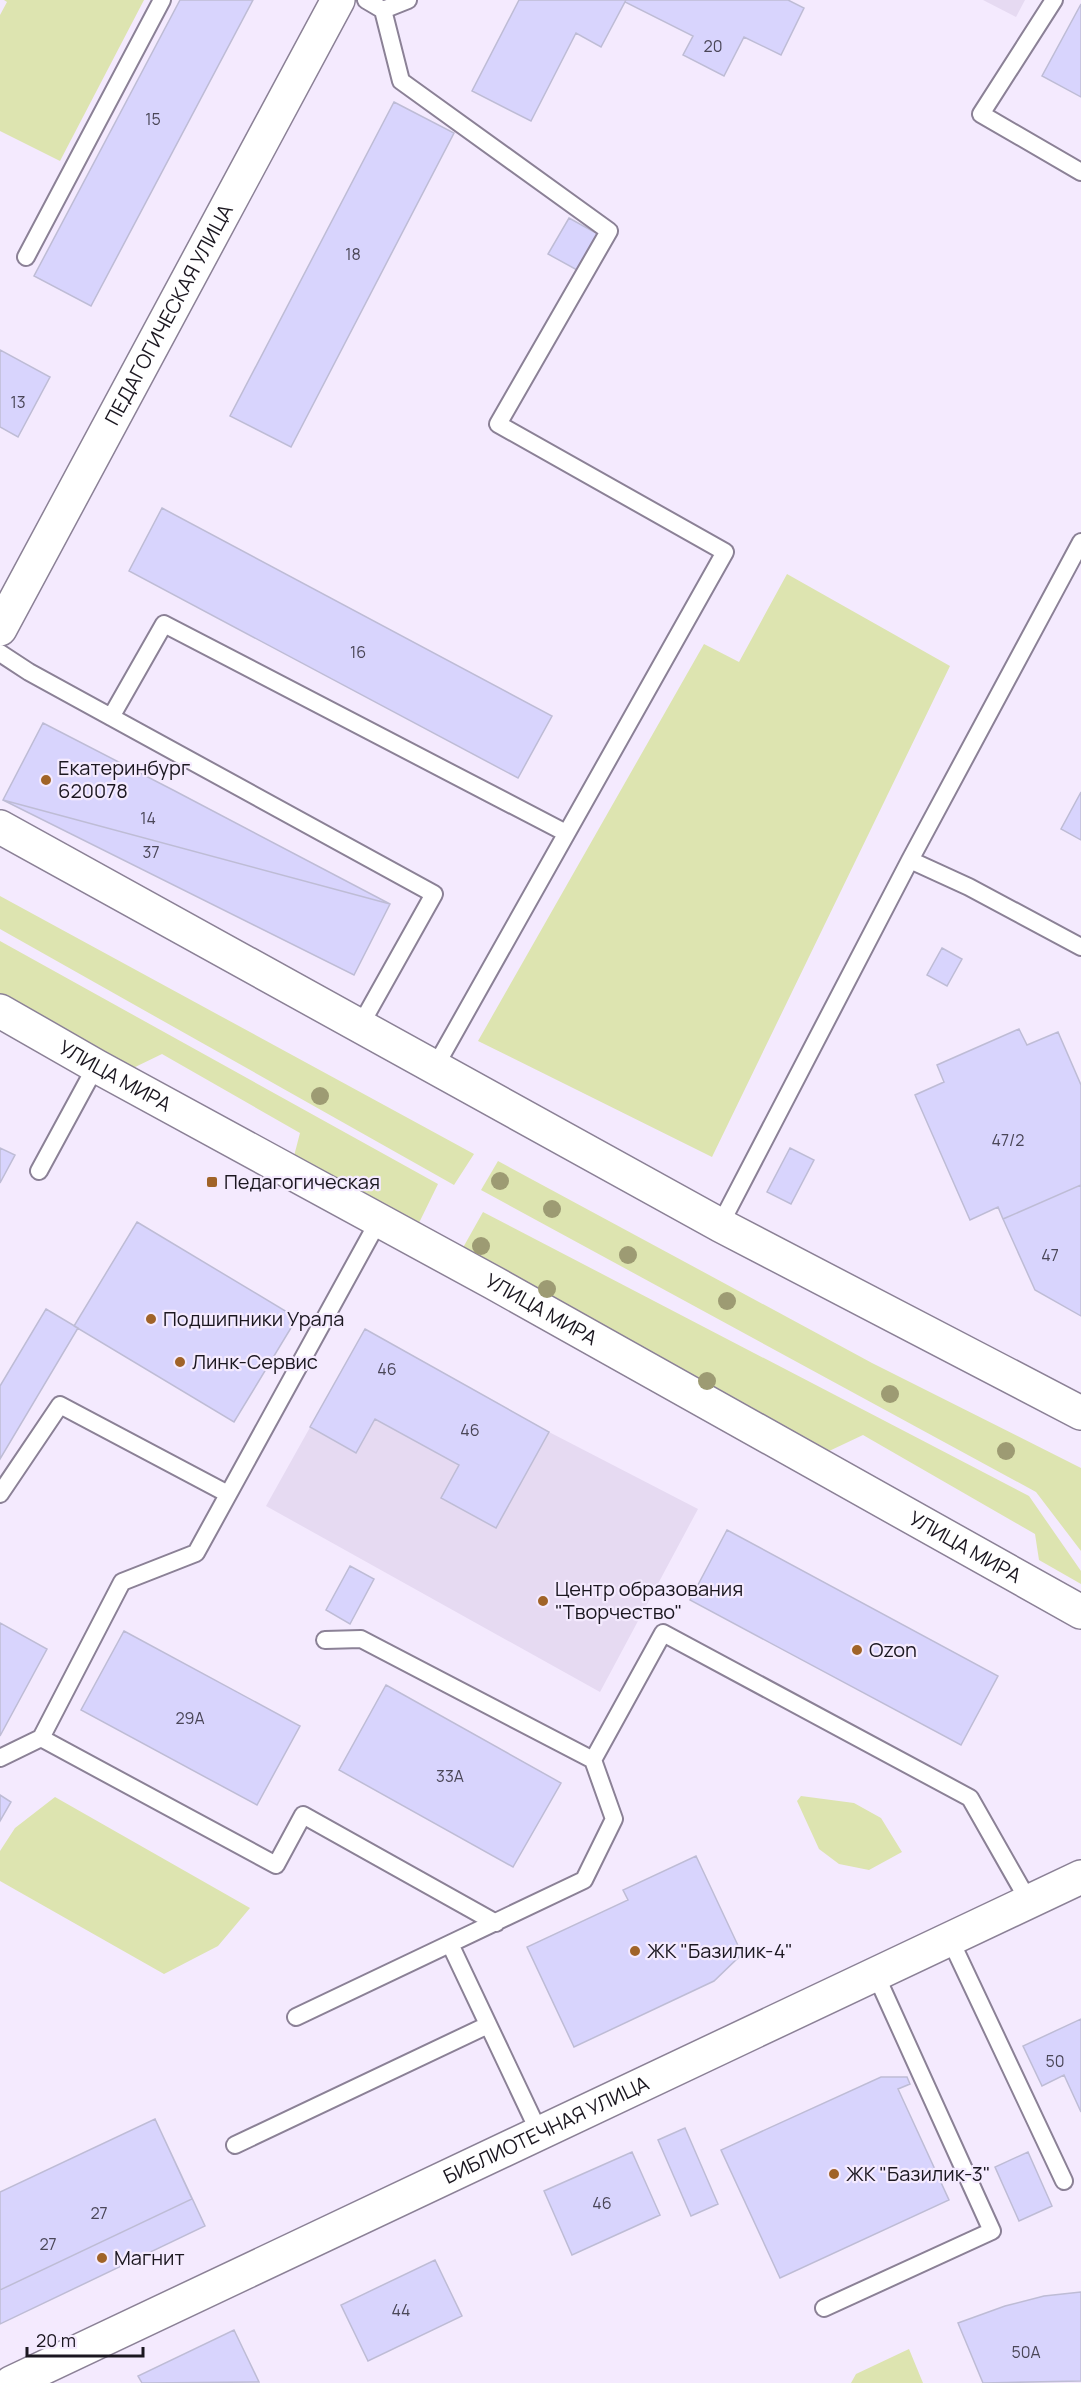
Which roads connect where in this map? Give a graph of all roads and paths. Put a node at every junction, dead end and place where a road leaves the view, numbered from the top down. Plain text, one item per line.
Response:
1 (162, 0) edge
2 (338, 0) edge
3 (366, 0) edge
4 (408, 0) edge
5 (1054, 0) edge
6 (383, 10) junction
7 (1081, 172) edge
8 (26, 257) dead end
9 (1081, 542) edge
10 (0, 629) edge
11 (0, 653) edge
12 (111, 717) junction
13 (0, 827) edge
14 (566, 833) junction
15 (909, 860) junction
16 (1081, 947) edge
17 (0, 1011) edge
18 (360, 1026) junction
19 (96, 1066) junction
20 (435, 1067) junction
21 (39, 1171) dead end
22 (379, 1220) junction
23 (720, 1225) junction
24 (1081, 1413) edge
25 (0, 1494) edge
26 (228, 1494) junction
27 (1081, 1612) edge
28 (325, 1640) dead end
29 (41, 1738) junction
30 (0, 1758) edge
31 (593, 1760) junction
32 (1081, 1876) edge
33 (1028, 1900) junction
34 (496, 1923) junction
35 (950, 1936) junction
36 (450, 1944) junction
37 (875, 1972) junction
38 (296, 2017) dead end
39 (488, 2025) junction
40 (539, 2132) junction
41 (235, 2145) dead end
42 (1064, 2181) dead end
43 (824, 2308) dead end
44 (11, 2383) edge

1 - 8 lane
2 - 10 street, ПЕДАГОГИЧЕСКАЯ УЛИЦА
3 - 6 lane
4 - 6 lane
5 - 7 lane
6 - 14 lane
9 - 15 lane
11 - 12 lane
12 - 14 lane
12 - 18 lane
13 - 18 street
14 - 20 lane
15 - 16 lane
15 - 23 lane
17 - 19 street, УЛИЦА МИРА
18 - 20 street
19 - 21 lane
19 - 22 street, УЛИЦА МИРА
20 - 23 street
22 - 26 lane
22 - 27 street, УЛИЦА МИРА
23 - 24 street
25 - 26 lane
26 - 29 lane
28 - 31 lane
29 - 30 lane
29 - 34 lane
31 - 33 lane
31 - 34 lane
32 - 33 street, БИБЛИОТЕЧНАЯ УЛИЦА
33 - 35 street, БИБЛИОТЕЧНАЯ УЛИЦА
34 - 36 lane
35 - 37 street, БИБЛИОТЕЧНАЯ УЛИЦА
35 - 42 lane
36 - 38 lane
36 - 39 lane
37 - 40 street, БИБЛИОТЕЧНАЯ УЛИЦА
37 - 43 lane
39 - 40 lane
39 - 41 lane
40 - 44 street, БИБЛИОТЕЧНАЯ УЛИЦА

